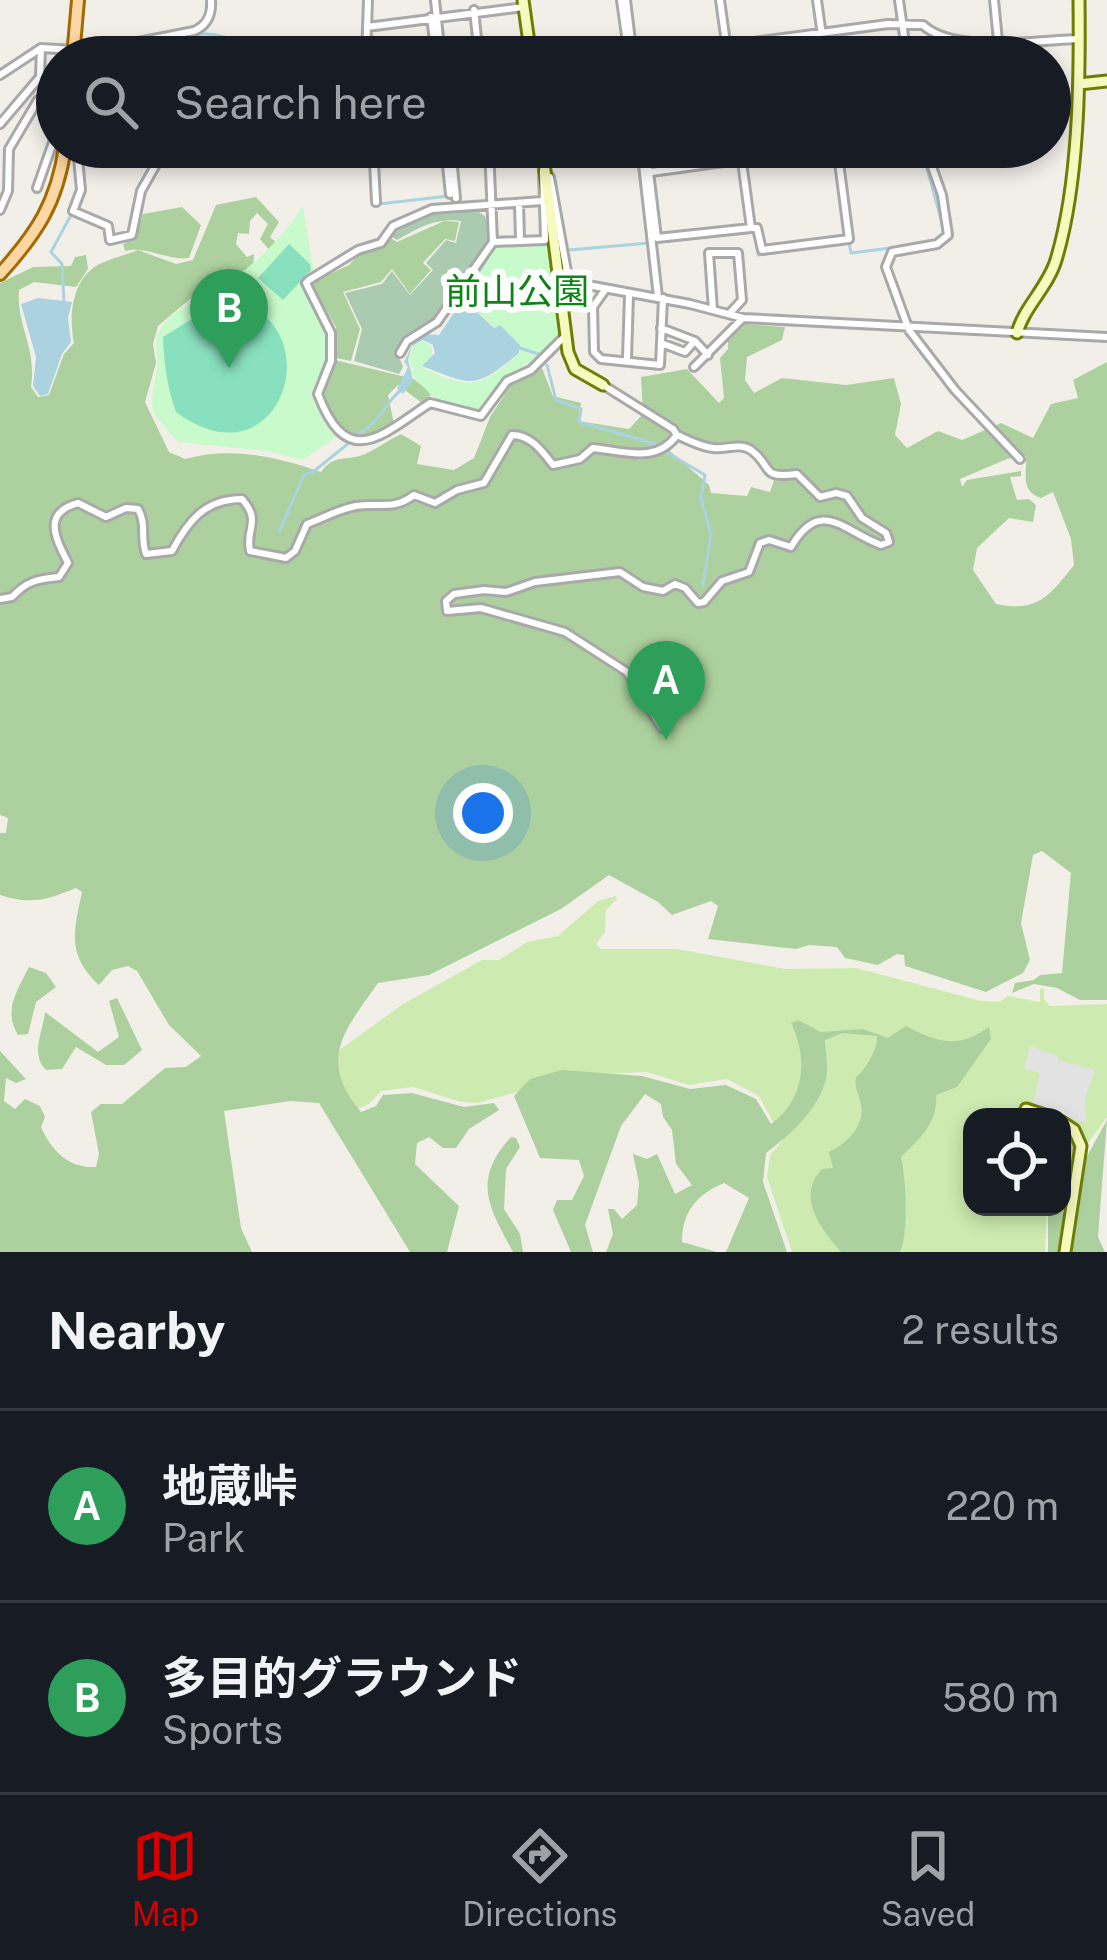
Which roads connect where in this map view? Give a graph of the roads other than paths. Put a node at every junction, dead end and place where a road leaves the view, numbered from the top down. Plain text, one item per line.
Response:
1 (78, 0) edge
2 (211, 0) edge
3 (368, 0) edge
4 (435, 0) edge
5 (623, 0) edge
6 (720, 0) edge
7 (817, 0) edge
8 (899, 0) edge
9 (994, 0) edge
10 (1078, 0) edge
11 (524, 3) edge
12 (474, 10) junction
13 (434, 17) junction
14 (899, 24) junction
15 (367, 27) junction
16 (821, 33) junction
17 (72, 36) edge
18 (172, 36) edge
19 (367, 36) edge
20 (436, 36) edge
21 (477, 36) edge
22 (528, 36) edge
23 (630, 36) edge
24 (725, 36) edge
25 (799, 36) edge
26 (822, 36) edge
27 (902, 36) edge
28 (938, 36) edge
29 (998, 36) edge
30 (1071, 39) edge
31 (1079, 39) junction
32 (36, 51) edge
33 (2, 76) edge
34 (1107, 81) edge
35 (36, 82) edge
36 (1079, 84) junction
37 (36, 103) edge
38 (0, 124) edge
39 (1071, 150) edge
40 (44, 168) edge
41 (61, 168) edge
42 (79, 168) edge
43 (154, 168) edge
44 (374, 168) edge
45 (450, 168) edge
46 (490, 168) edge
47 (645, 168) edge
48 (683, 168) edge
49 (742, 168) edge
50 (837, 168) edge
51 (933, 168) edge
52 (1069, 168) edge
53 (545, 169) junction
54 (646, 173) junction
55 (37, 188) dead end
56 (453, 196) dead end
57 (542, 201) junction
58 (376, 202) dead end
59 (519, 202) junction
60 (491, 204) junction
61 (0, 210) edge
62 (751, 228) junction
63 (520, 241) junction
64 (493, 242) junction
65 (0, 274) edge
66 (605, 290) junction
67 (629, 295) junction
68 (661, 298) junction
69 (713, 310) junction
70 (729, 314) junction
71 (743, 318) junction
72 (662, 328) junction
73 (909, 330) junction
74 (1017, 334) junction
75 (564, 337) junction
76 (1107, 337) edge
77 (694, 341) junction
78 (661, 343) junction
79 (400, 353) dead end
80 (708, 355) junction
81 (627, 359) junction
82 (694, 367) dead end
83 (603, 385) joint
84 (677, 435) junction
85 (1020, 459) dead end
86 (0, 599) edge
87 (662, 728) dead end
88 (1071, 1128) edge
89 (1066, 1252) edge

1 - 17 main road
2 - 18 street
3 - 15 street
4 - 13 street
5 - 23 street
6 - 24 street
7 - 16 street
8 - 14 street
9 - 29 street
10 - 31 street
11 - 12 street
11 - 22 street
12 - 13 street
12 - 21 street
13 - 15 street
13 - 20 street
14 - 16 street
14 - 27 street
14 - 28 street
15 - 19 street
16 - 25 street
16 - 26 street
30 - 31 street
31 - 36 street
32 - 33 street
34 - 36 street
35 - 38 street
36 - 39 street
37 - 61 street
40 - 55 street
41 - 65 main road
42 - 43 street
44 - 58 street
45 - 56 street
46 - 60 street
47 - 54 street
48 - 54 street
49 - 62 street
50 - 62 street
51 - 73 street
52 - 74 street
53 - 57 street
53 - 66 street
53 - 75 street
54 - 62 street
54 - 68 street
57 - 59 street
57 - 63 street
59 - 60 street
59 - 63 street
60 - 64 street
60 - 75 street
63 - 64 street
64 - 79 street
66 - 67 street
66 - 81 street
67 - 68 street
67 - 81 street
68 - 69 street
68 - 72 street
69 - 70 street
69 - 70 street
70 - 71 street
71 - 73 street
71 - 80 street
72 - 77 street
72 - 78 street
73 - 74 street
73 - 85 street
74 - 76 street
75 - 83 street
77 - 78 street
77 - 80 street
78 - 81 street
80 - 82 street
83 - 84 street
84 - 86 street
84 - 87 street
88 - 89 street

